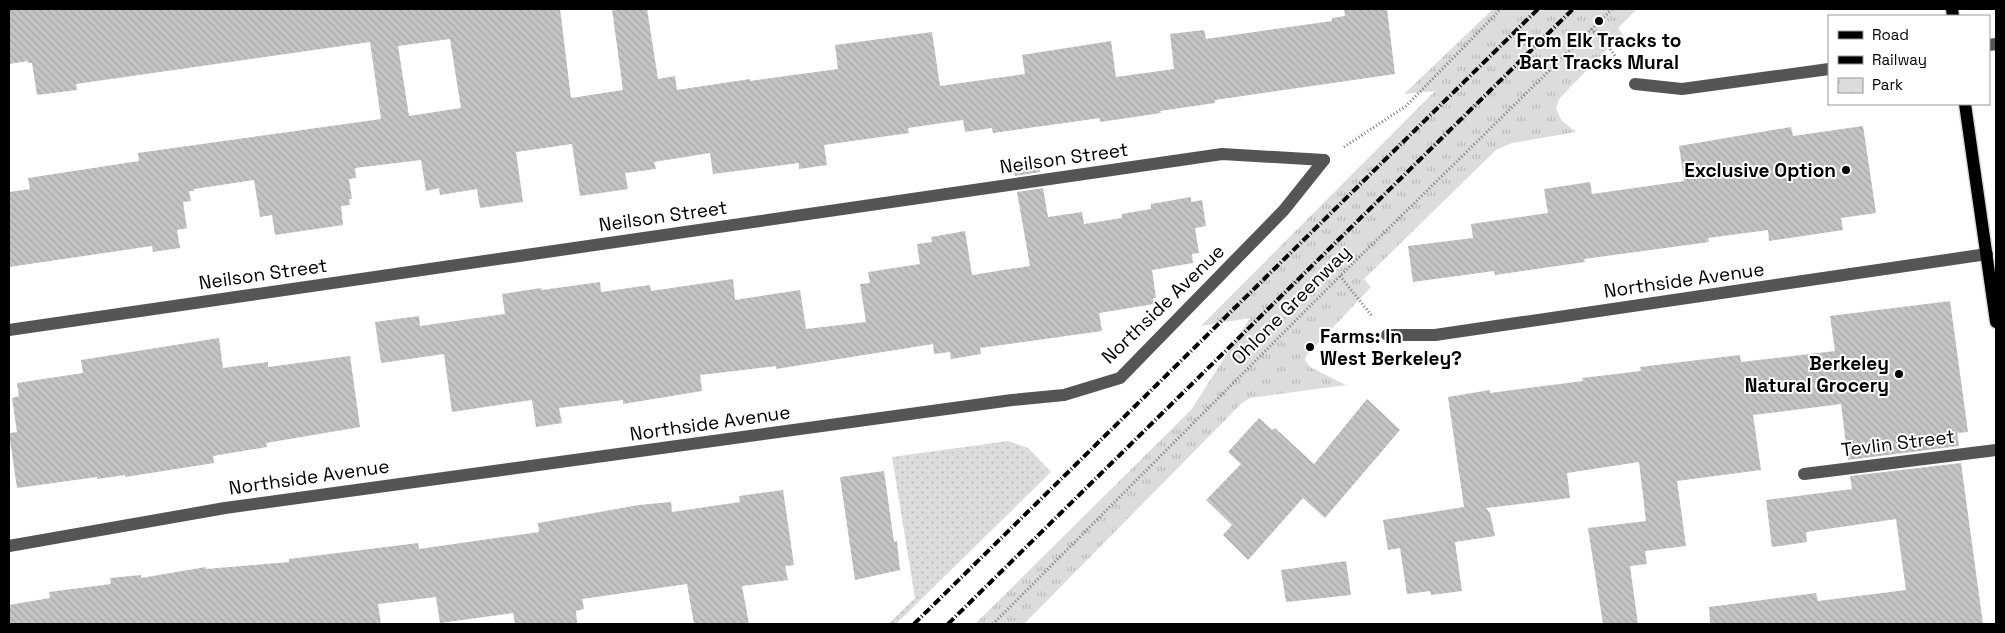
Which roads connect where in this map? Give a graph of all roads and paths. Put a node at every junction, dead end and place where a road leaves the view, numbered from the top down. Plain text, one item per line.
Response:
1 (1501, 9) edge
2 (1612, 9) edge
3 (1591, 29) junction
4 (1828, 69) edge
5 (1635, 84) joint
6 (1965, 105) edge
7 (1324, 160) junction
8 (1987, 254) junction
9 (1340, 276) junction
10 (1996, 322) edge
11 (9, 330) edge
12 (1387, 335) joint
13 (1996, 450) edge
14 (1804, 474) dead end
15 (9, 546) edge
16 (993, 624) edge

1 - 7 path
2 - 3 path, Ohlone Greenway
3 - 5 path
3 - 9 path, Ohlone Greenway
4 - 5 street
6 - 8 main road
7 - 11 street, Neilson Street
7 - 15 street, Northside Avenue
8 - 10 main road
8 - 12 street, Northside Avenue
9 - 12 path
9 - 16 path, Ohlone Greenway
13 - 14 street, Tevlin Street

